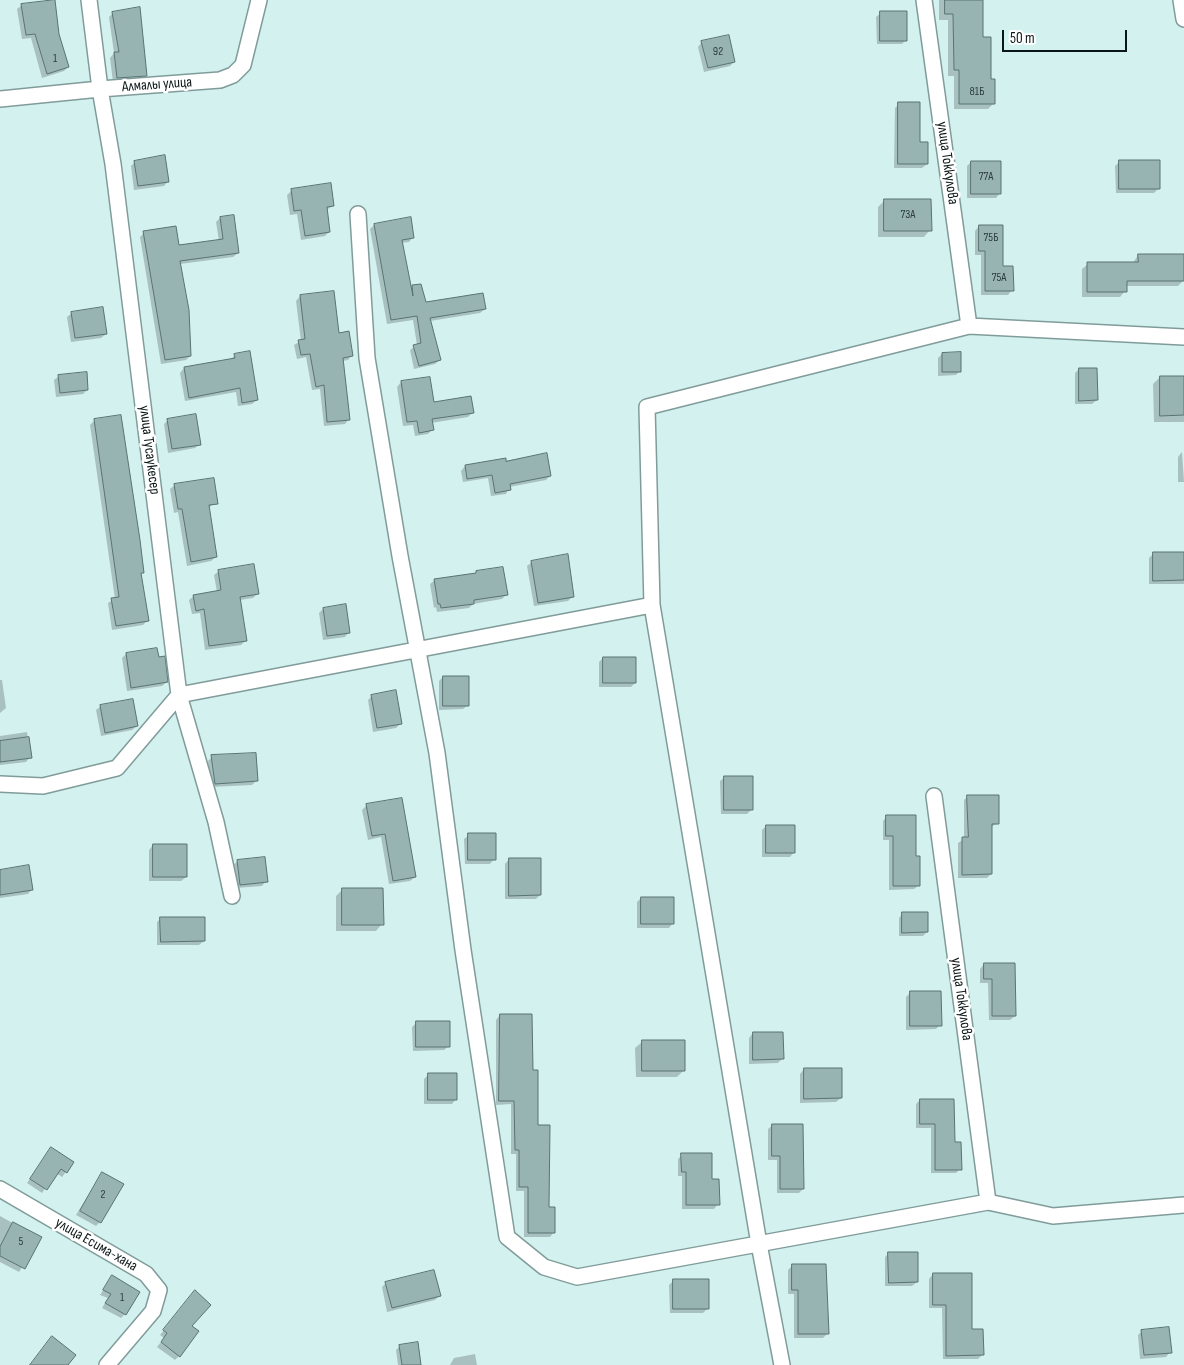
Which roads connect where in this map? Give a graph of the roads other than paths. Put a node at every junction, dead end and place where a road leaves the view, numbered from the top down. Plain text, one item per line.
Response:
1 (89, 0) edge
2 (259, 0) edge
3 (924, 0) edge
4 (1181, 0) edge
5 (1184, 19) edge
6 (100, 89) junction
7 (0, 99) edge
8 (358, 214) dead end
9 (969, 326) junction
10 (1184, 337) edge
11 (652, 605) junction
12 (418, 649) junction
13 (179, 695) junction
14 (0, 784) edge
15 (934, 796) dead end
16 (232, 896) dead end
17 (0, 1189) edge
18 (988, 1202) junction
19 (1184, 1205) edge
20 (758, 1244) junction
21 (107, 1365) edge
22 (782, 1365) edge

1 - 6 street, улица Тусаукесер
2 - 6 street, Алмалы улица
3 - 9 street, улица Токкулова
4 - 5 street
6 - 7 street, Алмалы улица
6 - 13 street, улица Тусаукесер
8 - 12 street
9 - 10 street
9 - 11 street
11 - 12 street
11 - 20 street
12 - 13 street
12 - 20 street
13 - 14 street
13 - 16 street, улица Тусаукесер
15 - 18 street, улица Токкулова
17 - 21 street, улица Есима-хана
18 - 19 street
18 - 20 street
20 - 22 street

